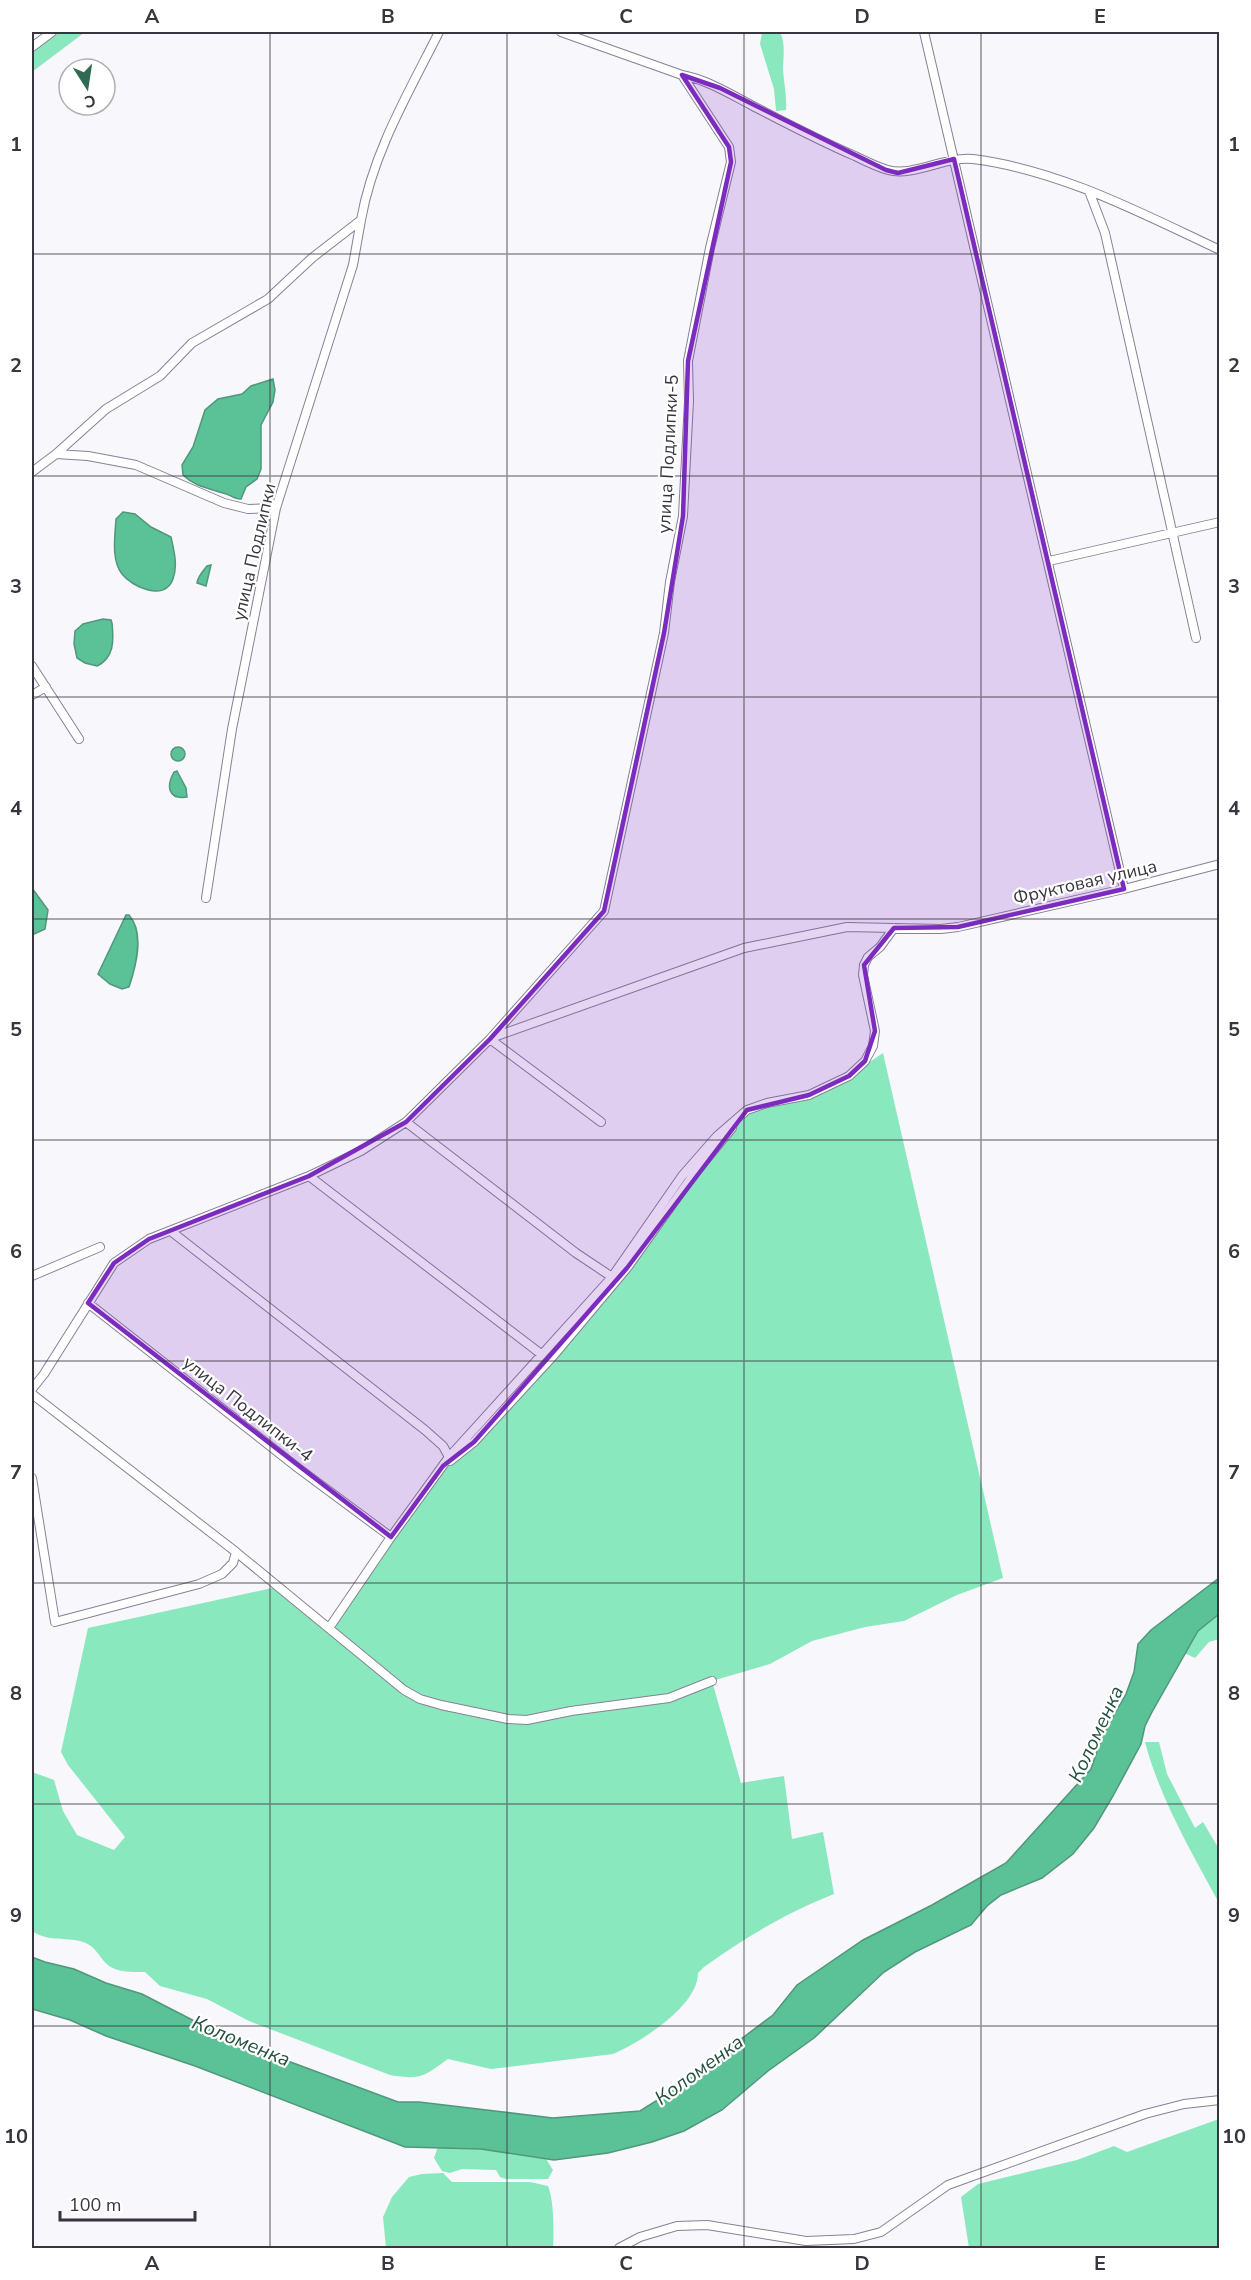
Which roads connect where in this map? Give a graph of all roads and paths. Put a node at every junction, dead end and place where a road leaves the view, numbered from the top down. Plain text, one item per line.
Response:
1 (52, 32) edge
2 (439, 32) edge
3 (561, 32) edge
4 (924, 32) edge
5 (32, 47) edge
6 (682, 75) junction
7 (954, 159) junction
8 (1089, 191) junction
9 (361, 220) junction
10 (1220, 250) edge
11 (56, 454) junction
12 (32, 472) edge
13 (276, 508) junction
14 (1220, 522) edge
15 (1173, 533) junction
16 (1049, 561) junction
17 (1196, 638) dead end
18 (32, 666) edge
19 (46, 687) junction
20 (32, 695) edge
21 (79, 739) dead end
22 (1220, 864) edge
23 (1124, 889) junction
24 (206, 898) dead end
25 (894, 928) junction
26 (490, 1039) junction
27 (747, 1110) junction
28 (406, 1122) junction
29 (601, 1122) dead end
30 (309, 1176) junction
31 (172, 1232) junction
32 (100, 1247) dead end
33 (32, 1276) edge
34 (612, 1277) junction
35 (88, 1303) junction
36 (541, 1354) junction
37 (32, 1389) edge
38 (32, 1394) edge
39 (448, 1457) junction
40 (443, 1466) junction
41 (32, 1478) edge
42 (390, 1537) junction
43 (236, 1552) junction
44 (329, 1628) junction
45 (712, 1681) dead end
46 (1220, 2100) edge
47 (619, 2248) edge

1 - 5 street
2 - 9 street, улица Подлипки
3 - 6 street
4 - 7 street
6 - 7 street
6 - 26 street, улица Подлипки-5
7 - 8 street
7 - 16 street
8 - 10 street
8 - 15 street
9 - 11 street
9 - 13 street, улица Подлипки
11 - 12 street
11 - 13 street
13 - 24 street, улица Подлипки
14 - 15 street
15 - 16 street
15 - 17 street
16 - 23 street
18 - 19 street
19 - 20 street
19 - 21 street
22 - 23 street, Фруктовая улица
23 - 25 street, Фруктовая улица
25 - 26 street, Фруктовая улица
25 - 27 street
26 - 28 street
26 - 29 street
27 - 34 street
27 - 40 street
28 - 30 street
28 - 34 street
30 - 31 street
30 - 36 street
31 - 35 street
31 - 39 street
32 - 33 street
34 - 36 street
35 - 37 street
35 - 42 street, улица Подлипки-4
36 - 39 street
38 - 43 street
39 - 40 street
40 - 42 street
41 - 43 street
42 - 44 street
43 - 44 street
44 - 45 street
46 - 47 street

